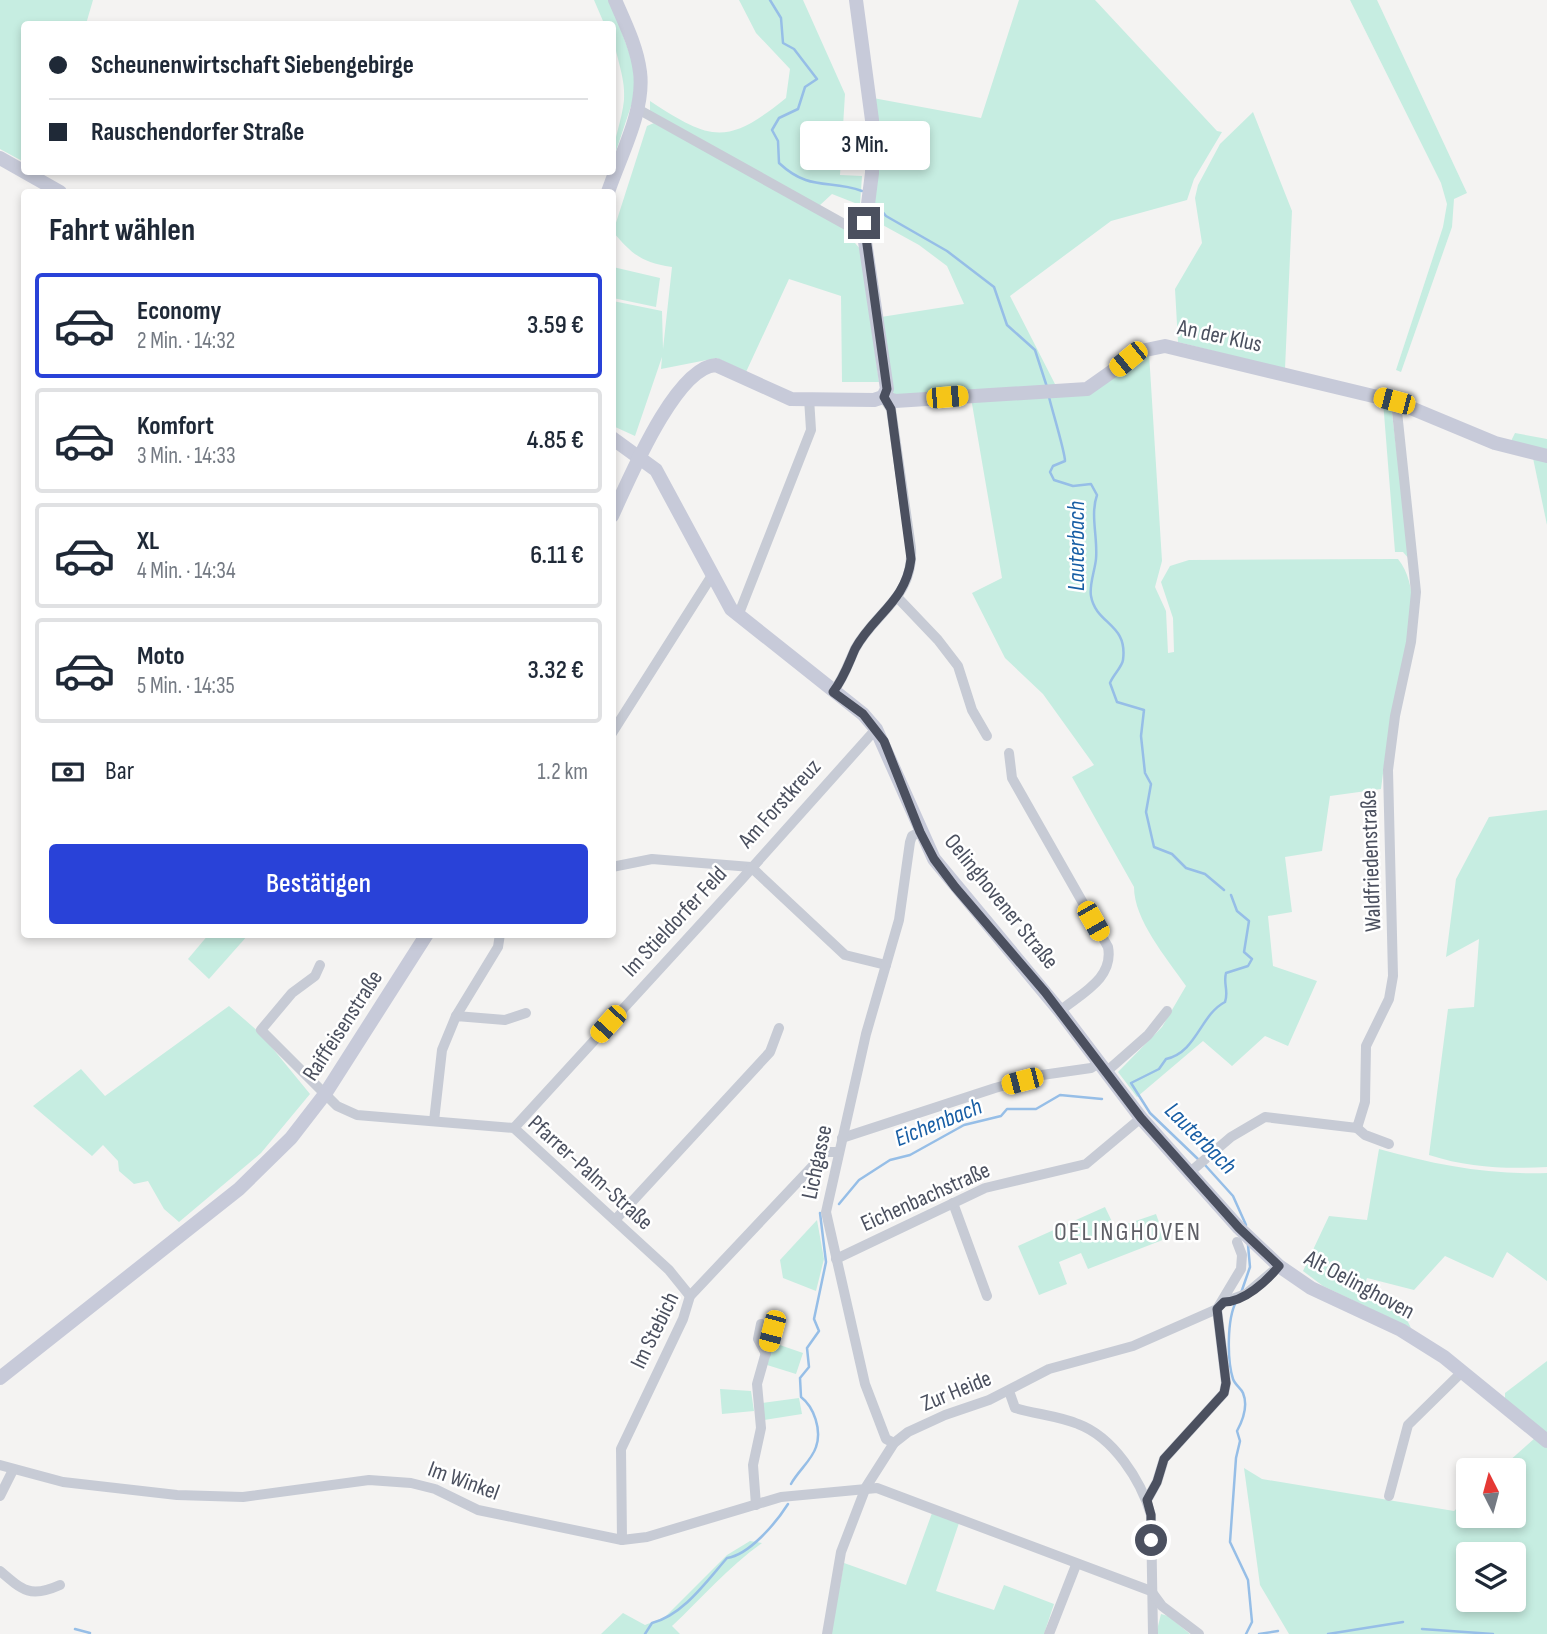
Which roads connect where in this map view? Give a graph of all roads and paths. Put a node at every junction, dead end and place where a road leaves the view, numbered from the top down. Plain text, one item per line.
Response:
1 (615, 0) edge
2 (856, 0) edge
3 (636, 108) junction
4 (0, 158) edge
5 (616, 168) edge
6 (21, 170) edge
7 (30, 175) edge
8 (55, 189) edge
9 (864, 235) junction
10 (884, 397) junction
11 (809, 398) junction
12 (1396, 401) junction
13 (616, 441) edge
14 (639, 455) junction
15 (1547, 456) edge
16 (616, 507) edge
17 (711, 577) junction
18 (898, 598) junction
19 (738, 616) junction
20 (833, 692) junction
21 (616, 727) edge
22 (876, 729) junction
23 (987, 736) dead end
24 (1009, 753) dead end
25 (920, 832) junction
26 (616, 866) edge
27 (751, 867) junction
28 (425, 938) edge
29 (498, 938) edge
30 (320, 965) dead end
31 (886, 965) junction
32 (1060, 1011) junction
33 (1167, 1011) dead end
34 (526, 1013) dead end
35 (456, 1016) junction
36 (779, 1028) dead end
37 (1103, 1067) junction
38 (325, 1094) junction
39 (1141, 1118) junction
40 (434, 1121) junction
41 (514, 1128) junction
42 (1357, 1128) junction
43 (842, 1138) junction
44 (1389, 1144) dead end
45 (838, 1152) junction
46 (1197, 1166) junction
47 (953, 1203) junction
48 (615, 1220) junction
49 (1238, 1235) junction
50 (836, 1259) junction
51 (1279, 1266) junction
52 (690, 1296) junction
53 (987, 1296) dead end
54 (1224, 1305) junction
55 (761, 1324) dead end
56 (772, 1331) dead end
57 (766, 1354) junction
58 (1463, 1371) junction
59 (0, 1378) edge
60 (1009, 1391) junction
61 (1547, 1441) edge
62 (894, 1443) junction
63 (0, 1465) edge
64 (13, 1470) junction
65 (866, 1487) junction
66 (0, 1496) edge
67 (1389, 1496) dead end
68 (1147, 1500) junction
69 (755, 1505) junction
70 (622, 1540) junction
71 (1076, 1565) junction
72 (0, 1571) edge
73 (60, 1585) dead end
74 (1151, 1591) junction
75 (827, 1634) edge
76 (1049, 1634) edge
77 (1153, 1634) edge
78 (1199, 1634) edge

1 - 3 main road
2 - 9 main road
3 - 5 main road
3 - 9 street
4 - 6 main road
7 - 8 main road
9 - 10 main road
10 - 11 main road, An der Klus
10 - 12 main road, An der Klus
10 - 18 street
11 - 14 main road, An der Klus
11 - 19 street
12 - 15 main road, An der Klus
12 - 42 street, Waldfriedenstraße
13 - 14 main road, Oelinghovener Straße
14 - 16 main road
14 - 17 main road, Oelinghovener Straße
17 - 19 main road, Oelinghovener Straße
17 - 21 street
18 - 20 street
18 - 23 street
19 - 20 main road, Oelinghovener Straße
20 - 22 main road, Oelinghovener Straße
22 - 25 main road, Oelinghovener Straße
22 - 27 street, Am Forstkreuz
24 - 32 street
25 - 31 street, Lichgasse
25 - 32 main road, Oelinghovener Straße
26 - 27 street, Am Forstkreuz
27 - 31 street
27 - 41 street, Im Stieldorfer Feld
28 - 38 main road, Raiffeisenstraße
29 - 35 street
30 - 38 street, Pfarrer-Palm-Straße
31 - 43 street, Lichgasse
32 - 37 main road, Oelinghovener Straße
33 - 37 street
34 - 35 street
35 - 40 street
36 - 48 street
37 - 39 main road, Alt Oelinghoven
37 - 43 street
38 - 40 street, Pfarrer-Palm-Straße
38 - 59 main road, Raiffeisenstraße
39 - 46 main road, Alt Oelinghoven
39 - 47 street, Eichenbachstraße
40 - 41 street, Pfarrer-Palm-Straße
41 - 48 street, Pfarrer-Palm-Straße
42 - 44 street
42 - 46 street
43 - 45 street, Lichgasse
45 - 50 street, Lichgasse
45 - 52 street, Im Stebich
46 - 49 main road, Alt Oelinghoven
47 - 50 street, Eichenbachstraße
47 - 53 street
48 - 52 street, Pfarrer-Palm-Straße
49 - 51 main road, Alt Oelinghoven
49 - 54 street
50 - 62 street, Lichgasse
51 - 54 street, Zur Heide
51 - 58 main road, Alt Oelinghoven
52 - 70 street, Im Stebich
54 - 60 street, Zur Heide
54 - 68 street
55 - 57 street
56 - 57 street
57 - 69 street
58 - 61 main road, Alt Oelinghoven
58 - 67 street
60 - 62 street, Zur Heide
60 - 68 street
62 - 65 street, Zur Heide
63 - 64 street, Im Winkel
64 - 66 street
64 - 70 street, Im Winkel
65 - 69 street, Im Winkel
65 - 71 street
65 - 75 street, Zur Heide
68 - 74 street
69 - 70 street, Im Winkel
71 - 74 street
71 - 76 street
72 - 73 street
74 - 77 street
74 - 78 street

